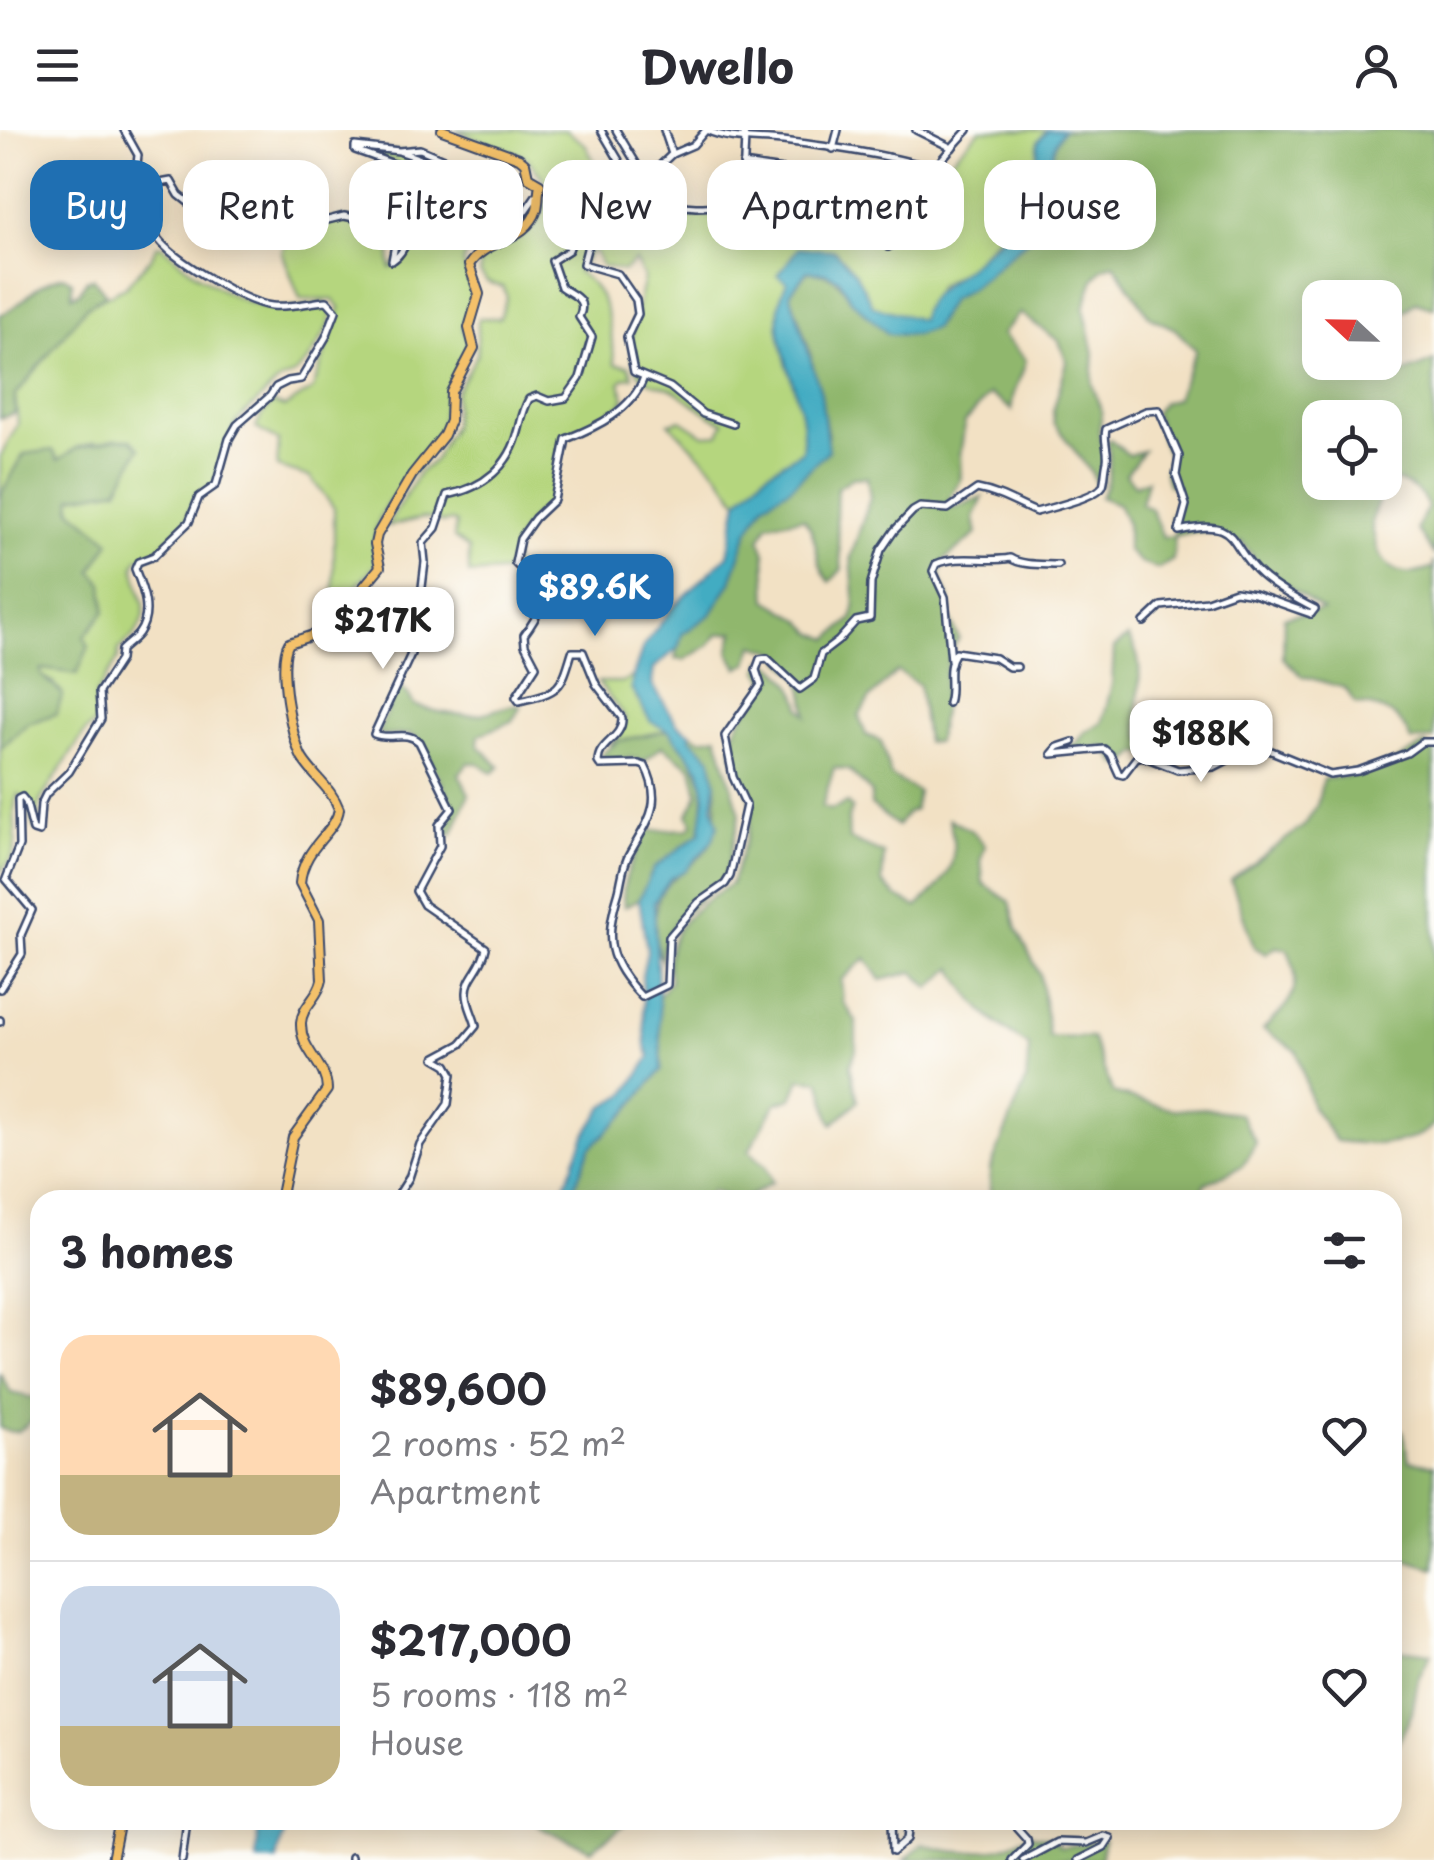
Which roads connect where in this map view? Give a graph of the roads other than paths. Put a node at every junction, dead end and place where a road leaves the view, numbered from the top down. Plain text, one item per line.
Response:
1 (124, 130) edge
2 (442, 130) edge
3 (602, 130) edge
4 (616, 130) edge
5 (664, 130) edge
6 (838, 130) edge
7 (916, 130) edge
8 (968, 130) edge
9 (743, 134) edge
10 (952, 148) junction
11 (833, 150) junction
12 (399, 151) junction
13 (672, 154) junction
14 (137, 160) edge
15 (419, 160) edge
16 (620, 160) edge
17 (633, 160) edge
18 (666, 160) edge
19 (743, 160) edge
20 (886, 160) edge
21 (941, 160) edge
22 (163, 181) edge
23 (538, 191) junction
24 (163, 243) edge
25 (568, 250) edge
26 (587, 250) edge
27 (644, 377) junction
28 (732, 424) dead end
29 (1058, 564) dead end
30 (1144, 622) dead end
31 (951, 660) junction
32 (1016, 667) dead end
33 (948, 704) dead end
34 (1073, 742) dead end
35 (1434, 742) edge
36 (0, 989) edge
37 (282, 1190) edge
38 (401, 1190) edge
39 (118, 1830) edge
40 (186, 1830) edge
41 (892, 1830) edge
42 (909, 1830) edge
43 (1019, 1830) edge
44 (112, 1860) edge
45 (182, 1860) edge
46 (1012, 1860) edge
47 (1024, 1860) edge
48 (1078, 1860) edge

1 - 14 street
2 - 23 main road
3 - 16 street
4 - 17 street
5 - 13 street
6 - 11 street
7 - 10 street
8 - 10 street
9 - 11 street
9 - 13 street
9 - 19 street
10 - 21 street
11 - 20 street
12 - 15 street
12 - 22 street
12 - 23 street
13 - 18 street
23 - 37 main road
24 - 36 street
25 - 38 street
26 - 27 street
27 - 28 street
27 - 30 street
29 - 31 street
31 - 32 street
31 - 33 street
34 - 35 street
39 - 44 main road
40 - 45 street
41 - 42 street
43 - 46 street
47 - 48 street

